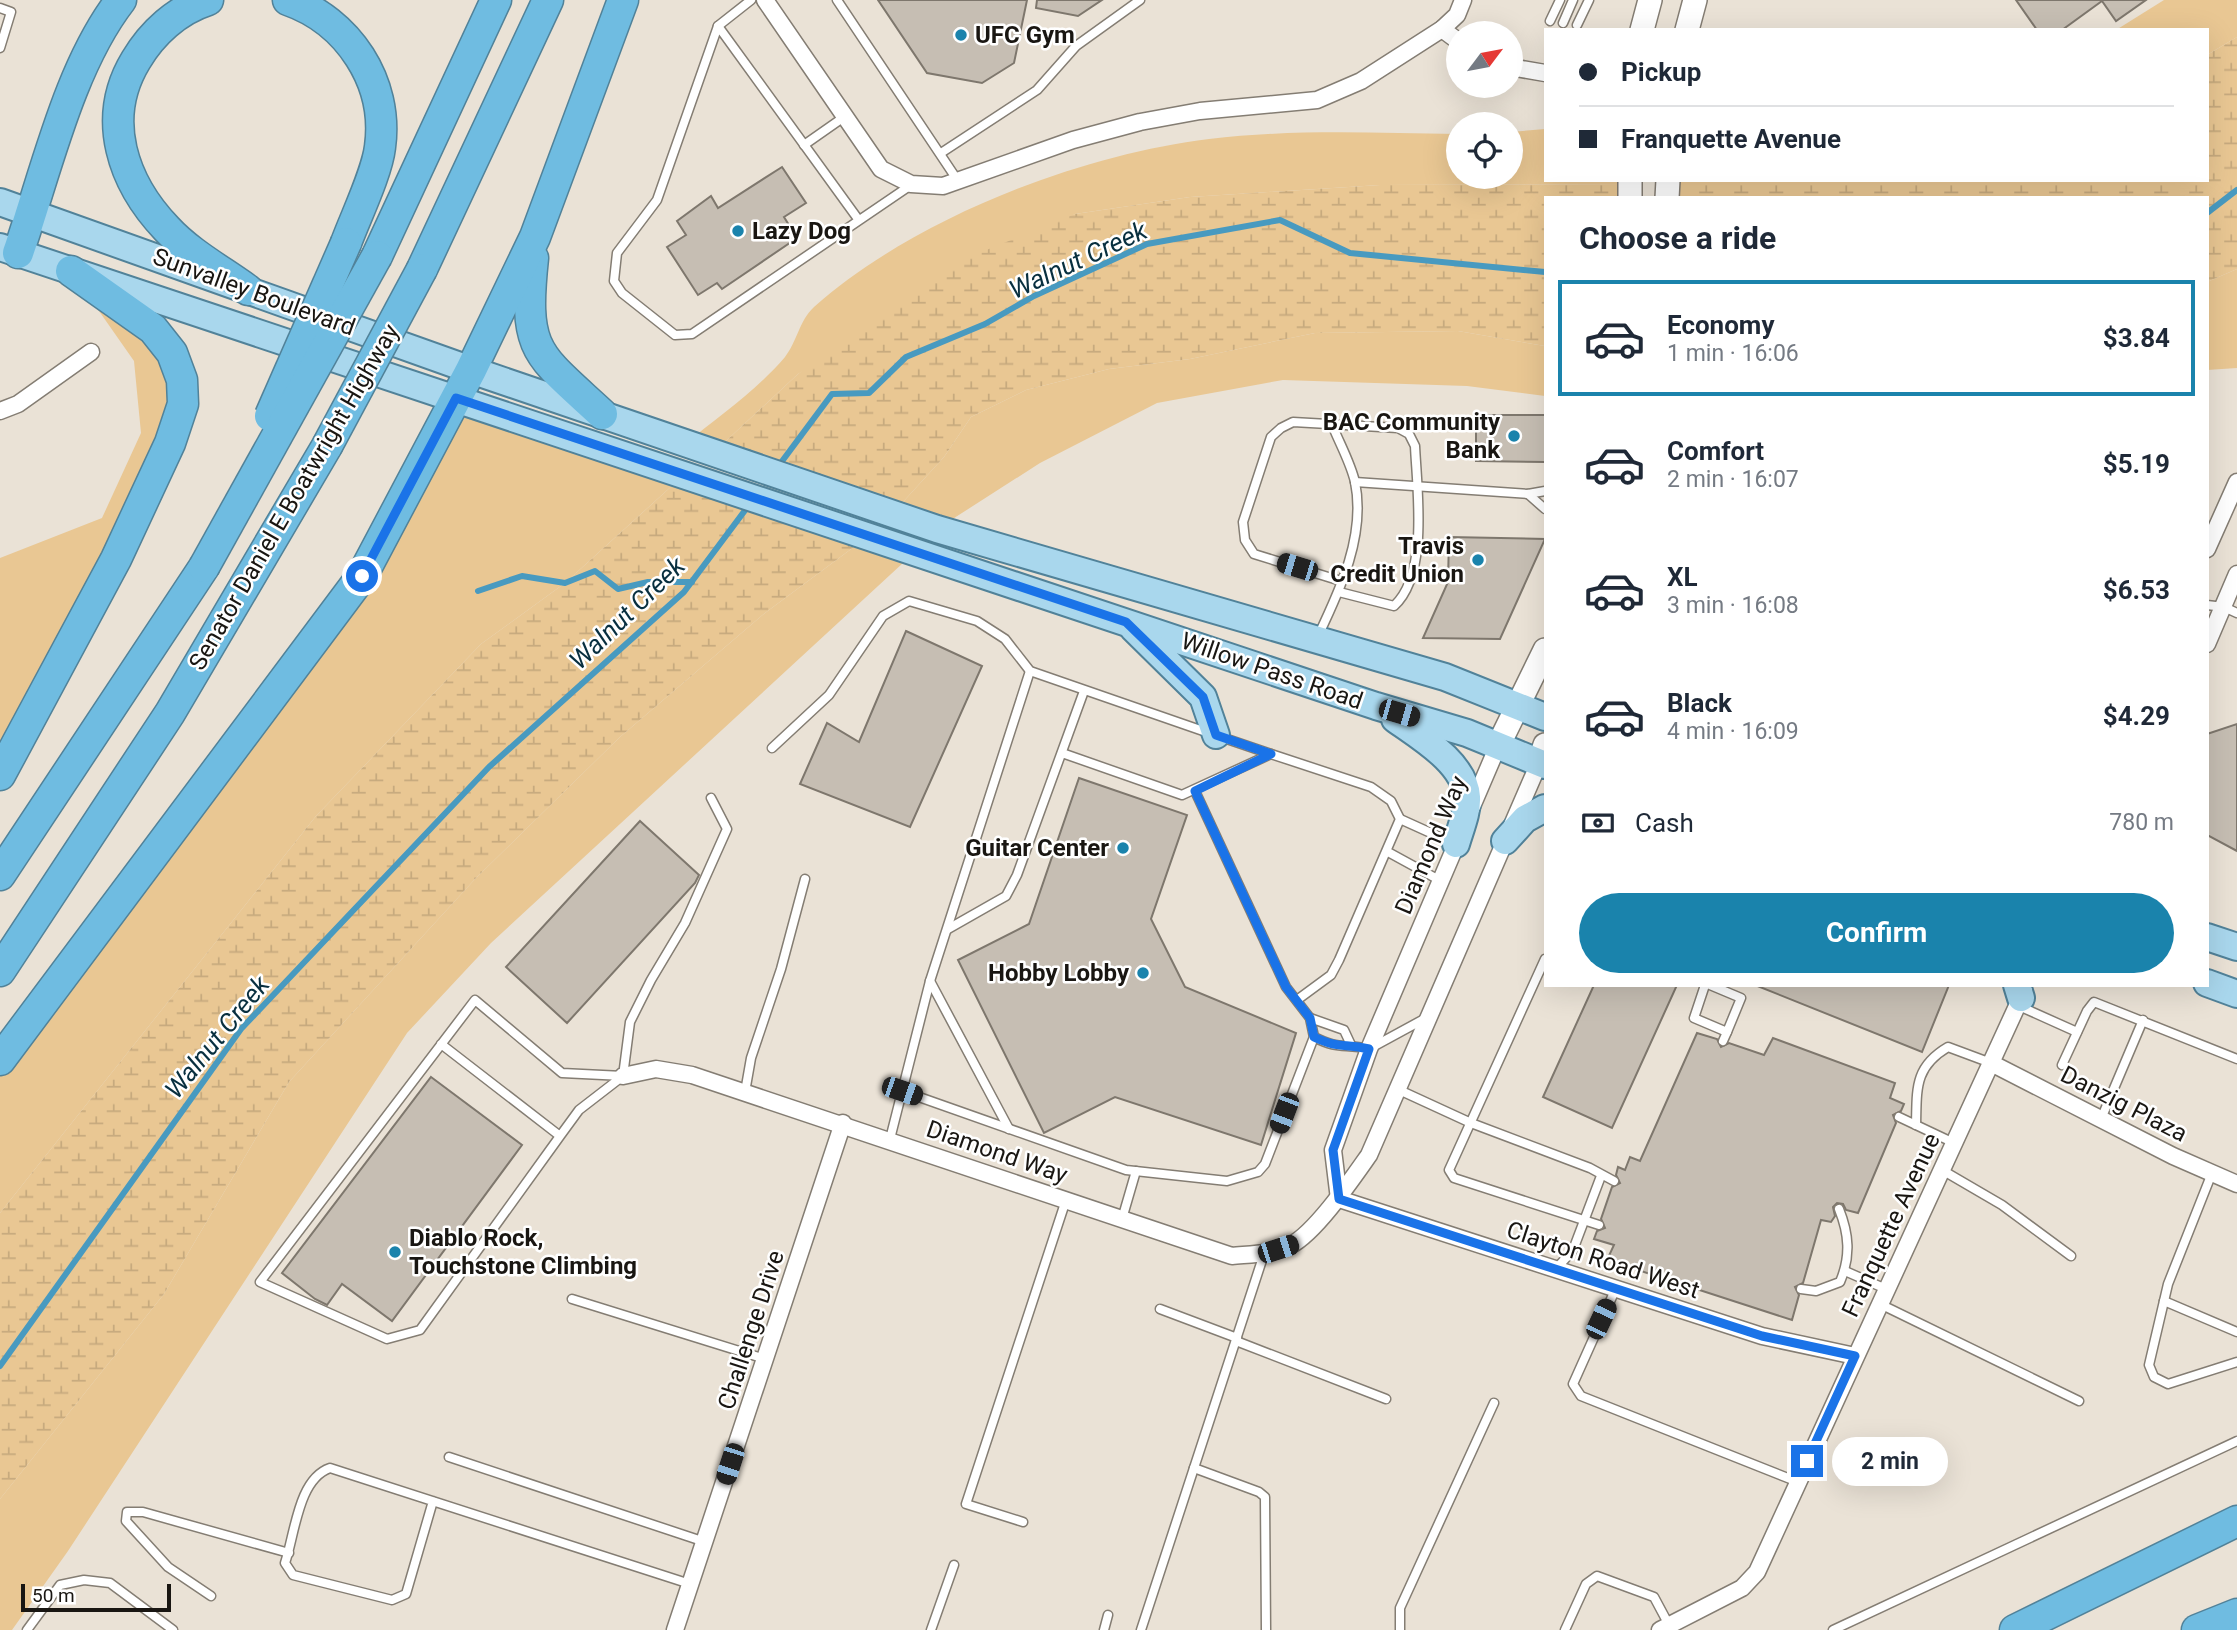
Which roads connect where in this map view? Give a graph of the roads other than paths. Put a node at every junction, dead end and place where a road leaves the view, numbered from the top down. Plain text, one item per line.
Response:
1 (121, 0) edge
2 (208, 0) edge
3 (288, 0) edge
4 (496, 0) edge
5 (548, 0) edge
6 (623, 0) edge
7 (751, 0) edge
8 (765, 0) edge
9 (837, 0) edge
10 (1140, 0) edge
11 (1463, 0) edge
12 (1560, 0) edge
13 (1573, 0) edge
14 (1589, 0) edge
15 (1650, 0) edge
16 (1695, 0) edge
17 (0, 8) edge
18 (1550, 21) dead end
19 (1563, 23) dead end
20 (1577, 25) dead end
21 (718, 26) junction
22 (1643, 28) edge
23 (1688, 28) edge
24 (1442, 29) junction
25 (1446, 32) edge
26 (0, 48) edge
27 (1523, 70) edge
28 (1544, 74) edge
29 (844, 117) junction
30 (804, 145) junction
31 (941, 153) junction
32 (959, 182) junction
33 (911, 184) junction
34 (0, 202) edge
35 (32, 213) junction
36 (858, 219) junction
37 (535, 237) junction
38 (9, 250) edge
39 (71, 271) junction
40 (248, 290) junction
41 (90, 352) dead end
42 (471, 370) junction
43 (456, 398) junction
44 (0, 411) edge
45 (602, 414) junction
46 (1333, 427) junction
47 (667, 438) joint
48 (640, 459) joint
49 (1355, 482) junction
50 (2237, 482) edge
51 (1417, 486) junction
52 (1544, 491) edge
53 (1528, 494) junction
54 (1544, 508) edge
55 (2209, 545) edge
56 (204, 566) junction
57 (2237, 574) edge
58 (1341, 581) junction
59 (1339, 592) junction
60 (2209, 606) edge
61 (2230, 610) edge
62 (1126, 622) junction
63 (1317, 639) junction
64 (2209, 641) edge
65 (1544, 652) edge
66 (1030, 671) junction
67 (1084, 691) junction
68 (1376, 706) junction
69 (1517, 706) junction
70 (1544, 717) edge
71 (1216, 735) junction
72 (772, 748) dead end
73 (1497, 748) junction
74 (1062, 753) junction
75 (1271, 754) junction
76 (1543, 758) edge
77 (0, 775) edge
78 (1195, 791) junction
79 (711, 798) dead end
80 (1544, 809) edge
81 (1400, 818) junction
82 (1505, 841) junction
83 (1456, 844) junction
84 (1388, 852) junction
85 (0, 875) edge
86 (805, 878) dead end
87 (1441, 881) junction
88 (948, 929) junction
89 (2209, 938) edge
90 (2237, 947) edge
91 (1544, 961) edge
92 (0, 971) edge
93 (930, 981) junction
94 (2209, 985) edge
95 (1707, 987) edge
96 (1713, 987) edge
97 (2021, 993) edge
98 (2237, 994) edge
99 (1297, 1000) junction
100 (1427, 1017) junction
101 (1310, 1018) junction
102 (2143, 1020) junction
103 (1727, 1032) junction
104 (2077, 1032) junction
105 (1314, 1037) junction
106 (1723, 1041) dead end
107 (441, 1044) junction
108 (1351, 1045) junction
109 (1369, 1049) junction
110 (2237, 1059) edge
111 (0, 1060) edge
112 (1991, 1063) junction
113 (2062, 1065) dead end
114 (623, 1076) junction
115 (1397, 1089) junction
116 (902, 1091) junction
117 (745, 1092) junction
118 (1899, 1117) dead end
119 (2101, 1119) junction
120 (843, 1123) junction
121 (1471, 1124) junction
122 (1916, 1125) junction
123 (1009, 1129) junction
124 (560, 1136) junction
125 (890, 1139) junction
126 (1954, 1143) junction
127 (1942, 1170) junction
128 (1136, 1171) junction
129 (2212, 1173) junction
130 (1601, 1176) junction
131 (1614, 1181) dead end
132 (2237, 1184) edge
133 (1066, 1199) junction
134 (1339, 1199) junction
135 (1839, 1209) dead end
136 (1122, 1219) junction
137 (1586, 1222) junction
138 (1599, 1225) dead end
139 (1264, 1253) junction
140 (2071, 1256) dead end
141 (1556, 1269) junction
142 (1845, 1272) junction
143 (1616, 1288) junction
144 (1801, 1289) dead end
145 (1883, 1296) junction
146 (572, 1299) dead end
147 (2164, 1301) junction
148 (1160, 1309) dead end
149 (2237, 1332) edge
150 (1237, 1339) junction
151 (1855, 1356) junction
152 (765, 1359) junction
153 (2237, 1362) edge
154 (1386, 1399) dead end
155 (2079, 1401) dead end
156 (1494, 1403) dead end
157 (2237, 1441) edge
158 (449, 1457) dead end
159 (1194, 1468) junction
160 (1798, 1482) junction
161 (433, 1501) junction
162 (2237, 1521) edge
163 (1023, 1522) dead end
164 (705, 1542) junction
165 (289, 1553) junction
166 (954, 1565) dead end
167 (691, 1584) junction
168 (211, 1596) dead end
169 (2237, 1614) edge
170 (1108, 1615) dead end
171 (1672, 1626) edge
172 (27, 1630) edge
173 (173, 1630) edge
174 (676, 1630) edge
175 (932, 1630) edge
176 (1104, 1630) edge
177 (1141, 1630) edge
178 (1266, 1630) edge
179 (1400, 1630) edge
180 (1565, 1630) edge
181 (1833, 1630) edge
182 (2015, 1630) edge
183 (2197, 1630) edge

1 - 35 highway
2 - 40 highway
3 - 56 highway, bridge
4 - 56 highway, Senator Daniel E Boatwright Highway, bridge
5 - 92 highway, Senator Daniel E Boatwright Highway, bridge
6 - 37 highway
7 - 21 lane
8 - 29 street
9 - 31 lane
10 - 31 lane
11 - 24 street
12 - 18 lane
13 - 19 lane
14 - 20 lane
15 - 22 main road
16 - 23 main road
17 - 26 lane
21 - 30 lane
21 - 36 lane
24 - 25 street
24 - 32 street
27 - 28 street
29 - 30 lane
29 - 33 street
30 - 36 lane
31 - 32 lane
32 - 33 street
33 - 36 lane
34 - 35 main road, Sunvalley Boulevard
35 - 38 highway
35 - 40 main road, Sunvalley Boulevard
37 - 42 highway
37 - 45 highway
38 - 39 main road, Sunvalley Boulevard
39 - 43 main road, Sunvalley Boulevard
39 - 77 highway
40 - 42 main road, Sunvalley Boulevard
41 - 44 street
42 - 43 highway
42 - 45 main road, Sunvalley Boulevard
43 - 48 main road, Sunvalley Boulevard
43 - 111 highway
45 - 47 main road, Sunvalley Boulevard
46 - 49 lane
46 - 51 lane
46 - 58 lane
47 - 63 main road, Willow Pass Road
48 - 62 main road, Willow Pass Road
49 - 51 lane
49 - 58 lane
50 - 55 street
51 - 53 lane
51 - 59 lane
52 - 53 lane
53 - 54 lane
56 - 85 highway, Senator Daniel E Boatwright Highway
57 - 61 street
58 - 59 lane
59 - 63 lane
60 - 61 lane
61 - 64 street
62 - 68 main road, Willow Pass Road
62 - 71 main road
63 - 69 main road, Willow Pass Road
65 - 69 main road
66 - 67 lane
66 - 72 lane
66 - 88 lane
67 - 71 lane
67 - 74 lane
68 - 73 main road, Willow Pass Road
68 - 83 main road
69 - 70 main road, Willow Pass Road
69 - 73 main road
71 - 75 lane
73 - 76 main road, Willow Pass Road
73 - 83 street, Diamond Way
74 - 78 lane
74 - 88 lane
75 - 78 lane
75 - 81 lane
76 - 82 street, Diamond Way
78 - 99 lane
79 - 114 lane
80 - 82 main road
81 - 83 lane
81 - 84 lane
82 - 100 street, Diamond Way
83 - 87 street, Diamond Way
84 - 87 lane
84 - 99 lane
86 - 117 lane
87 - 109 street, Diamond Way
88 - 93 lane
89 - 90 main road
91 - 121 lane
93 - 116 lane
93 - 123 lane
94 - 98 main road
95 - 103 lane
96 - 103 lane
97 - 104 lane
97 - 112 street, Franquette Avenue
99 - 101 lane
100 - 109 lane
100 - 115 street, Diamond Way
101 - 105 lane
101 - 108 lane
102 - 104 lane
102 - 110 lane
102 - 119 lane
103 - 106 lane
104 - 113 lane
105 - 108 lane
105 - 128 lane
107 - 114 lane
107 - 124 lane
107 - 124 lane
108 - 109 lane
109 - 134 street, Diamond Way
112 - 119 street, Danzig Plaza
112 - 122 lane
112 - 126 street, Franquette Avenue
114 - 117 street, Diamond Way
114 - 124 lane
115 - 121 lane
115 - 134 street, Diamond Way
116 - 123 lane
116 - 125 lane
117 - 120 street, Diamond Way
118 - 122 lane
119 - 129 street, Danzig Plaza
120 - 125 street, Diamond Way
120 - 152 street, Challenge Drive
121 - 130 lane
121 - 137 lane
122 - 126 lane
123 - 128 lane
125 - 133 street, Diamond Way
126 - 127 street, Franquette Avenue
127 - 140 lane
127 - 145 street, Franquette Avenue
128 - 136 lane
129 - 132 street, Danzig Plaza
129 - 147 lane
130 - 131 lane
130 - 137 lane
133 - 136 street, Diamond Way
133 - 163 lane
134 - 139 street, Diamond Way
134 - 141 street, Clayton Road West
135 - 142 lane
136 - 139 street, Diamond Way
137 - 138 lane
137 - 141 lane
139 - 150 lane
141 - 143 street, Clayton Road West
142 - 144 lane
142 - 145 lane
143 - 151 street, Clayton Road West
143 - 160 lane
145 - 151 street, Franquette Avenue
145 - 155 lane
146 - 152 lane
147 - 149 lane
147 - 153 lane
148 - 150 lane
150 - 154 lane
150 - 159 lane
151 - 160 street, Franquette Avenue
152 - 164 street, Challenge Drive
156 - 179 lane
157 - 181 lane
158 - 164 lane
159 - 177 lane
159 - 178 lane
160 - 171 street, Franquette Avenue
161 - 165 lane
161 - 165 lane
161 - 167 lane
162 - 182 highway
164 - 167 street, Challenge Drive
165 - 168 lane
166 - 175 lane
167 - 174 street, Challenge Drive
169 - 183 highway
170 - 176 lane
171 - 180 lane
172 - 173 lane

